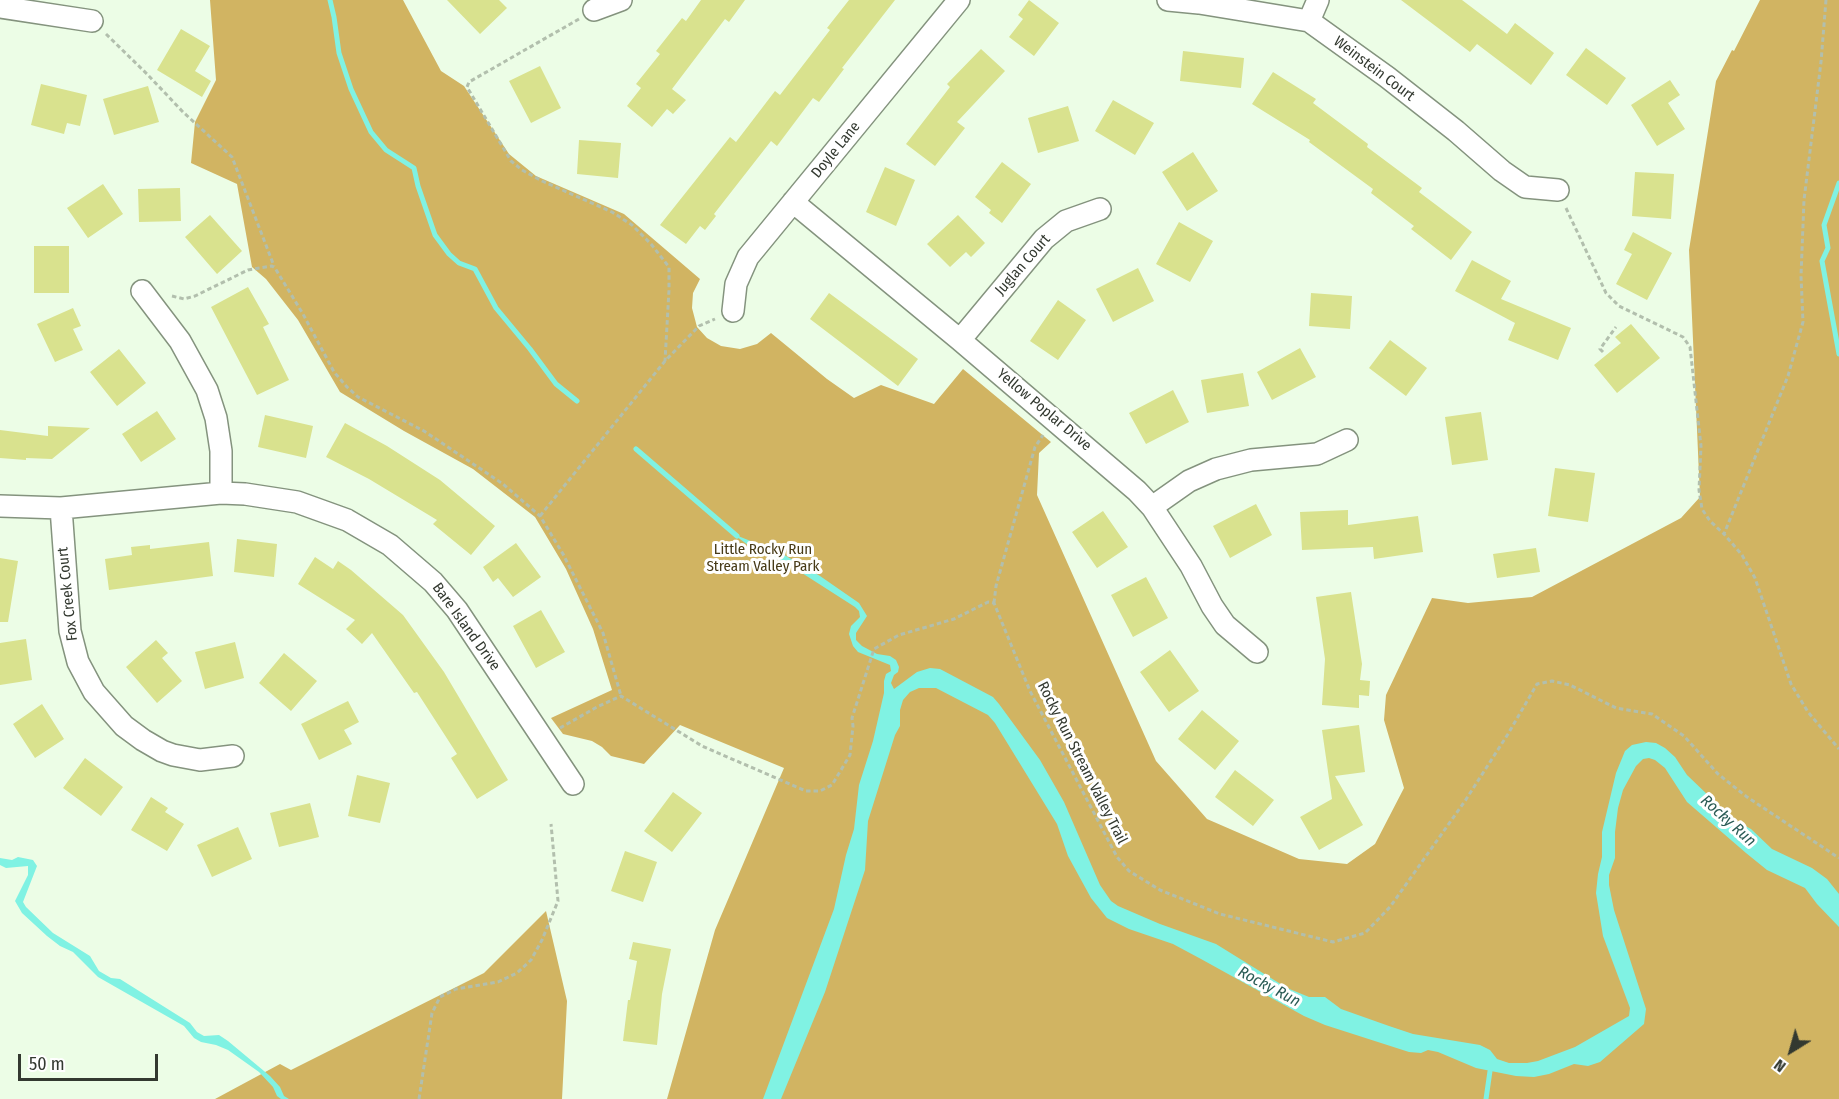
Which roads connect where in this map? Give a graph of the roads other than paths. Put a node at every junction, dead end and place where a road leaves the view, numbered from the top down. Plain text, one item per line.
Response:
1 (621, 0) edge
2 (959, 0) edge
3 (1168, 0) edge
4 (1318, 0) edge
5 (0, 7) edge
6 (594, 10) road end
7 (92, 21) road end
8 (1309, 21) junction
9 (1558, 190) road end
10 (793, 202) junction
11 (1100, 209) dead end
12 (142, 291) road end
13 (733, 311) road end
14 (960, 340) junction
15 (1347, 440) dead end
16 (221, 493) junction
17 (0, 506) edge
18 (1152, 507) junction
19 (61, 508) junction
20 (1257, 652) dead end
21 (233, 756) dead end
22 (573, 784) dead end

1 - 6 street
2 - 10 street, Doyle Lane
3 - 8 street, Weinstein Court
4 - 8 street
5 - 7 street
8 - 9 street, Weinstein Court
10 - 13 street, Doyle Lane
10 - 14 street, Yellow Poplar Drive
11 - 14 street, Juglan Court
12 - 16 street
14 - 18 street, Yellow Poplar Drive
15 - 18 street
16 - 19 street, Bare Island Drive
16 - 22 street, Bare Island Drive
17 - 19 street, Bare Island Drive
18 - 20 street, Yellow Poplar Drive
19 - 21 street, Fox Creek Court

